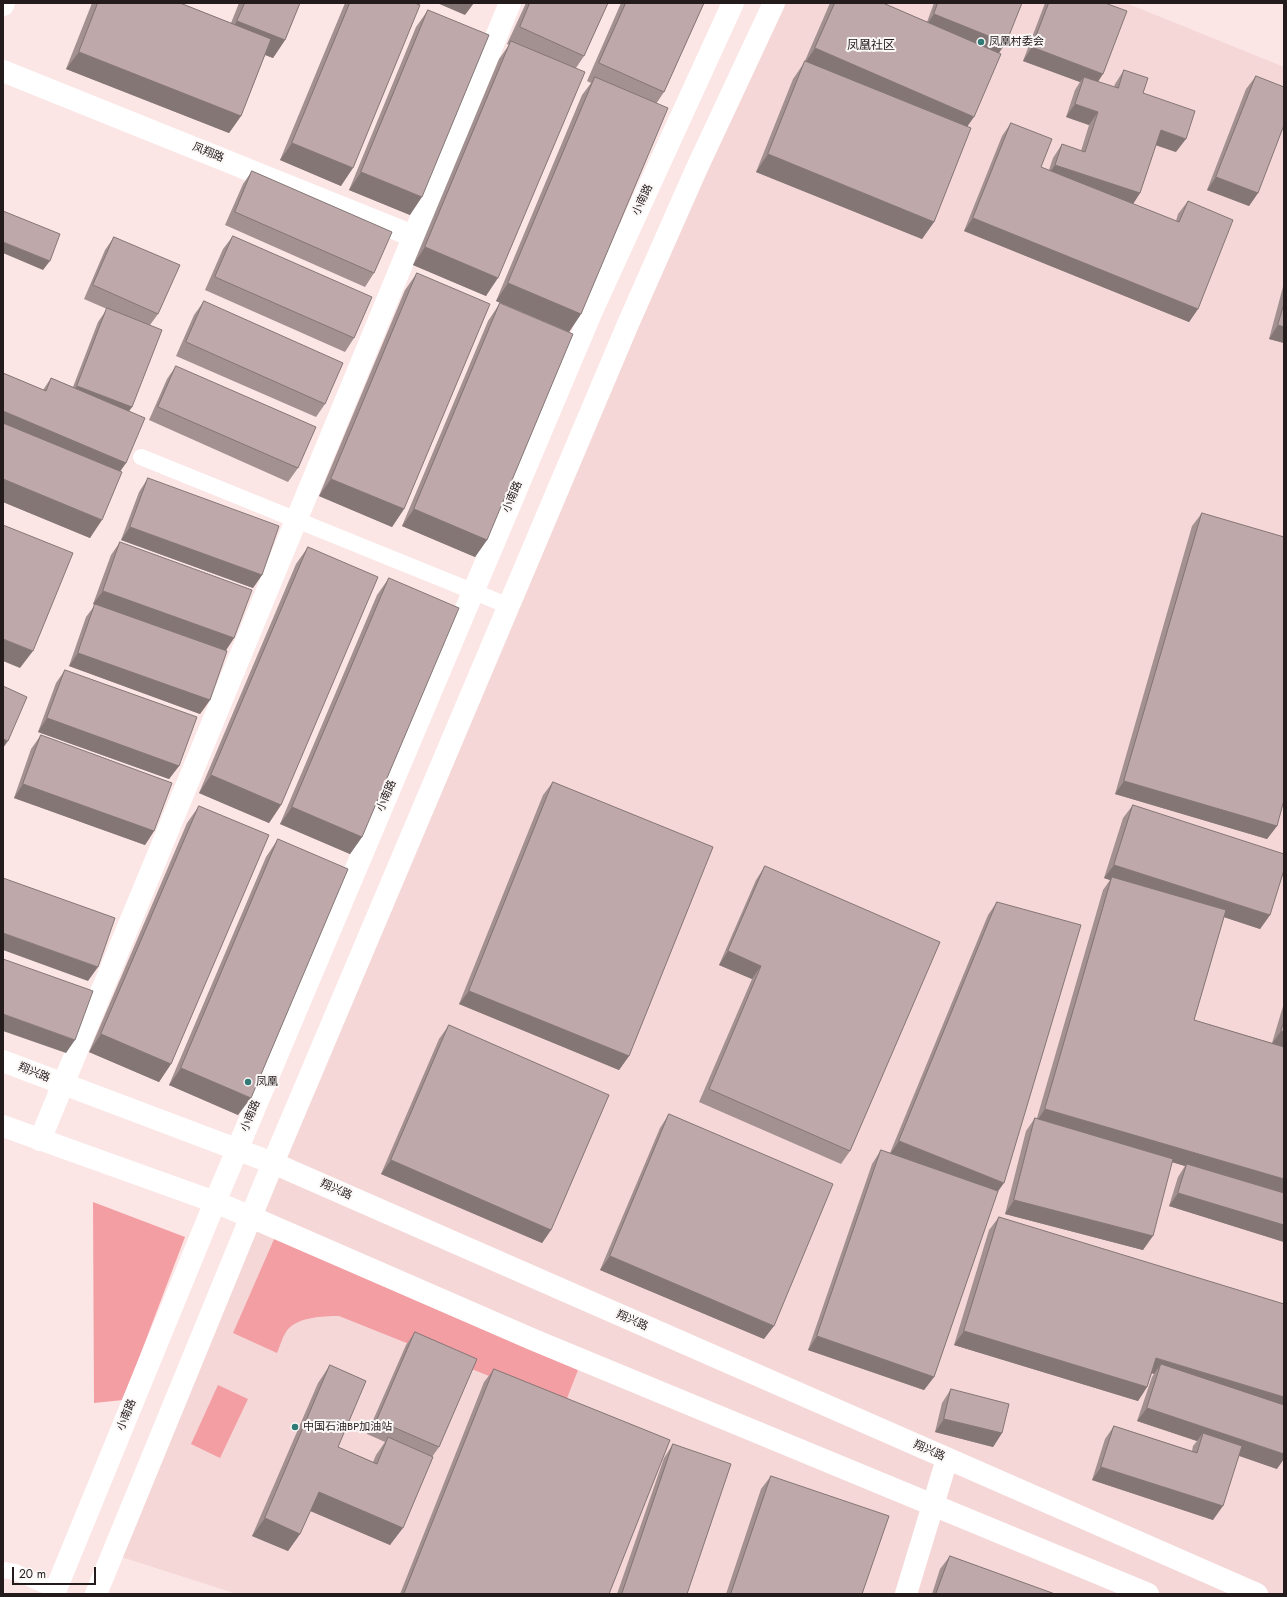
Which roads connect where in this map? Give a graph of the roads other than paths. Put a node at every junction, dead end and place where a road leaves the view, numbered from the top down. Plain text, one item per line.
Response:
1 (510, 3) edge
2 (733, 3) edge
3 (774, 3) edge
4 (3, 71) edge
5 (413, 236) junction
6 (141, 456) dead end
7 (296, 520) junction
8 (474, 591) junction
9 (509, 606) junction
10 (3, 1061) edge
11 (62, 1084) junction
12 (3, 1126) edge
13 (40, 1140) junction
14 (238, 1148) junction
15 (273, 1163) junction
16 (215, 1202) junction
17 (251, 1217) junction
18 (947, 1459) junction
19 (933, 1505) junction
20 (3, 1570) edge
21 (54, 1592) edge
22 (96, 1594) edge
23 (906, 1594) edge
24 (1148, 1594) edge
25 (1257, 1594) edge

1 - 5 main road
2 - 8 main road, 小南路
3 - 9 main road
4 - 5 main road, 凤翔路
5 - 7 main road
6 - 7 lane
7 - 8 lane
7 - 11 main road
8 - 9 lane
8 - 14 main road, 小南路
9 - 15 main road
10 - 11 main road, 翔兴路
11 - 13 main road
11 - 14 main road, 翔兴路
12 - 13 main road
13 - 16 main road
14 - 15 main road, 翔兴路
14 - 16 main road, 小南路
15 - 17 main road
15 - 18 main road, 翔兴路
16 - 17 main road
16 - 21 main road, 小南路
17 - 19 main road
17 - 22 main road
18 - 19 main road
18 - 25 main road, 翔兴路
19 - 23 main road
19 - 24 main road
20 - 21 lane

